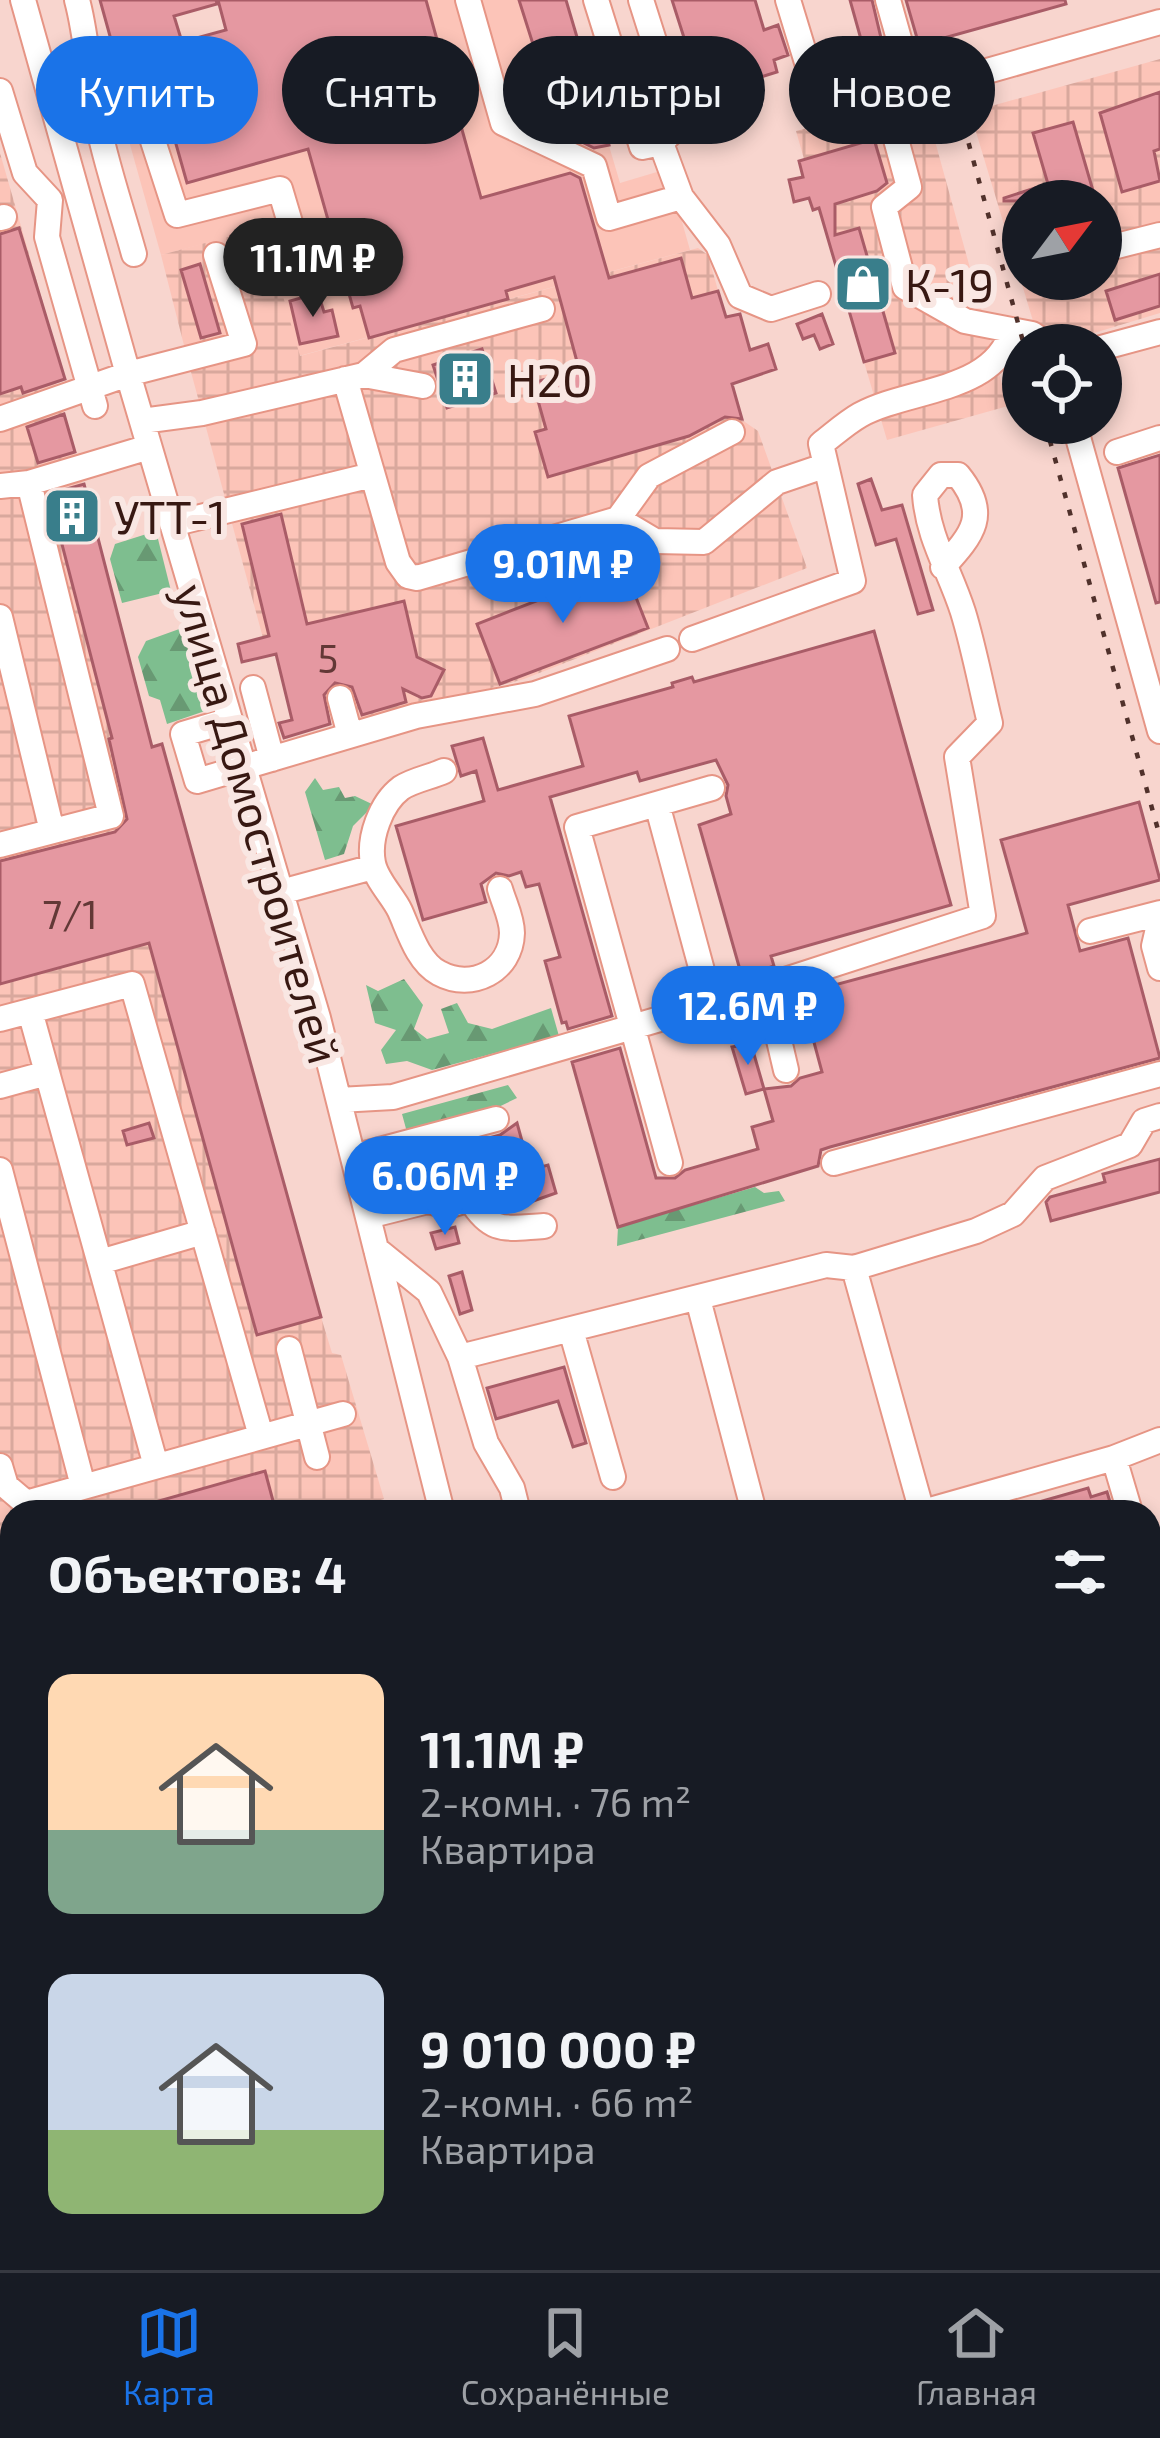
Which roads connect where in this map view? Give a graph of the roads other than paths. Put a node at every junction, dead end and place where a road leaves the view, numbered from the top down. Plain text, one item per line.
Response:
1 (23, 0) edge
2 (77, 0) edge
3 (468, 0) edge
4 (596, 0) edge
5 (641, 0) edge
6 (788, 0) edge
7 (888, 0) edge
8 (1160, 22) edge
9 (86, 36) edge
10 (607, 36) edge
11 (652, 36) edge
12 (36, 45) edge
13 (995, 69) edge
14 (0, 91) edge
15 (64, 144) edge
16 (104, 144) edge
17 (154, 144) edge
18 (661, 144) edge
19 (897, 144) edge
20 (78, 193) junction
21 (681, 197) junction
22 (50, 200) junction
23 (1160, 235) edge
24 (1122, 245) edge
25 (134, 254) dead end
26 (216, 255) dead end
27 (304, 274) dead end
28 (818, 294) dead end
29 (542, 309) dead end
30 (1002, 328) edge
31 (1160, 332) edge
32 (1122, 342) edge
33 (1002, 350) edge
34 (128, 374) junction
35 (354, 377) junction
36 (423, 386) dead end
37 (93, 396) junction
38 (0, 419) edge
39 (142, 422) junction
40 (732, 433) dead end
41 (1160, 438) edge
42 (1081, 444) edge
43 (149, 447) junction
44 (1117, 452) dead end
45 (824, 466) junction
46 (373, 475) junction
47 (29, 483) junction
48 (0, 486) edge
49 (618, 518) junction
50 (172, 524) junction
51 (943, 567) dead end
52 (0, 617) edge
53 (692, 639) dead end
54 (667, 649) dead end
55 (1153, 678) edge
56 (253, 688) dead end
57 (340, 698) dead end
58 (230, 720) junction
59 (1160, 731) edge
60 (350, 735) junction
61 (272, 758) junction
62 (244, 767) junction
63 (445, 771) dead end
64 (712, 788) dead end
65 (657, 804) junction
66 (52, 831) junction
67 (0, 845) edge
68 (373, 867) junction
69 (500, 889) dead end
70 (281, 892) junction
71 (1160, 916) edge
72 (1090, 931) dead end
73 (1160, 968) edge
74 (711, 1004) junction
75 (30, 1011) junction
76 (0, 1019) edge
77 (632, 1027) junction
78 (786, 1070) dead end
79 (47, 1073) junction
80 (1160, 1074) edge
81 (0, 1086) edge
82 (339, 1100) junction
83 (1160, 1116) edge
84 (496, 1119) dead end
85 (437, 1136) junction
86 (353, 1157) junction
87 (670, 1163) dead end
88 (834, 1163) dead end
89 (446, 1169) dead end
90 (0, 1170) edge
91 (368, 1216) junction
92 (544, 1226) dead end
93 (202, 1232) junction
94 (376, 1249) junction
95 (100, 1262) junction
96 (854, 1268) junction
97 (698, 1299) junction
98 (571, 1330) junction
99 (289, 1349) dead end
100 (460, 1358) junction
101 (343, 1414) dead end
102 (308, 1424) junction
103 (262, 1436) junction
104 (1160, 1440) edge
105 (317, 1457) dead end
106 (1114, 1458) junction
107 (156, 1466) junction
108 (613, 1477) dead end
109 (83, 1486) junction
110 (47, 1500) edge
111 (436, 1500) edge
112 (515, 1500) edge
113 (751, 1500) edge
114 (919, 1500) edge
115 (965, 1500) edge
116 (1126, 1500) edge

1 - 12 street, улица Домостроителей
2 - 9 street
3 - 21 street
4 - 10 street
5 - 11 street
6 - 7 street
8 - 13 street
14 - 22 street
15 - 20 street, улица Домостроителей
16 - 25 street
17 - 27 street
18 - 21 street
19 - 30 street
20 - 22 street
20 - 34 street, улица Домостроителей
21 - 28 street
22 - 37 street
23 - 24 street
26 - 34 street
29 - 35 street
31 - 32 street
33 - 45 street
34 - 37 street
34 - 39 street, улица Домостроителей
35 - 36 street
35 - 39 street
35 - 46 street
37 - 38 street
39 - 43 street, улица Домостроителей
40 - 49 street
41 - 44 street
42 - 55 street
43 - 47 street
43 - 50 street, улица Домостроителей
45 - 49 street
45 - 53 street
46 - 49 street
46 - 50 street
47 - 48 street
47 - 66 street
50 - 58 street, улица Домостроителей
51 - 74 street
52 - 66 street
54 - 60 street
55 - 59 street
56 - 61 street
57 - 60 street
58 - 62 street, улица Домостроителей
58 - 62 street
60 - 61 street
61 - 62 street
62 - 70 street, улица Домостроителей
63 - 68 street
64 - 65 street
65 - 74 street
65 - 77 street
66 - 67 street
68 - 69 street
68 - 70 street
70 - 82 street, улица Домостроителей
71 - 72 street
71 - 73 street
74 - 77 street
74 - 78 street
75 - 76 street
75 - 79 street
75 - 93 street
77 - 82 street
77 - 87 street
79 - 81 street
79 - 95 street
80 - 88 street
82 - 86 street, улица Домостроителей
83 - 96 street
84 - 85 street
85 - 86 street
85 - 89 street
86 - 91 street, улица Домостроителей
90 - 109 street
91 - 92 street
91 - 94 street, улица Домостроителей
93 - 95 street
93 - 103 street
94 - 100 street
94 - 111 street, улица Домостроителей
95 - 107 street
96 - 97 street
96 - 114 street
97 - 98 street
97 - 113 street
98 - 100 street
98 - 108 street
99 - 102 street
100 - 112 street
101 - 102 street
102 - 103 street
102 - 105 street
103 - 107 street
104 - 106 street
106 - 115 street
106 - 116 street
107 - 109 street
109 - 110 street

